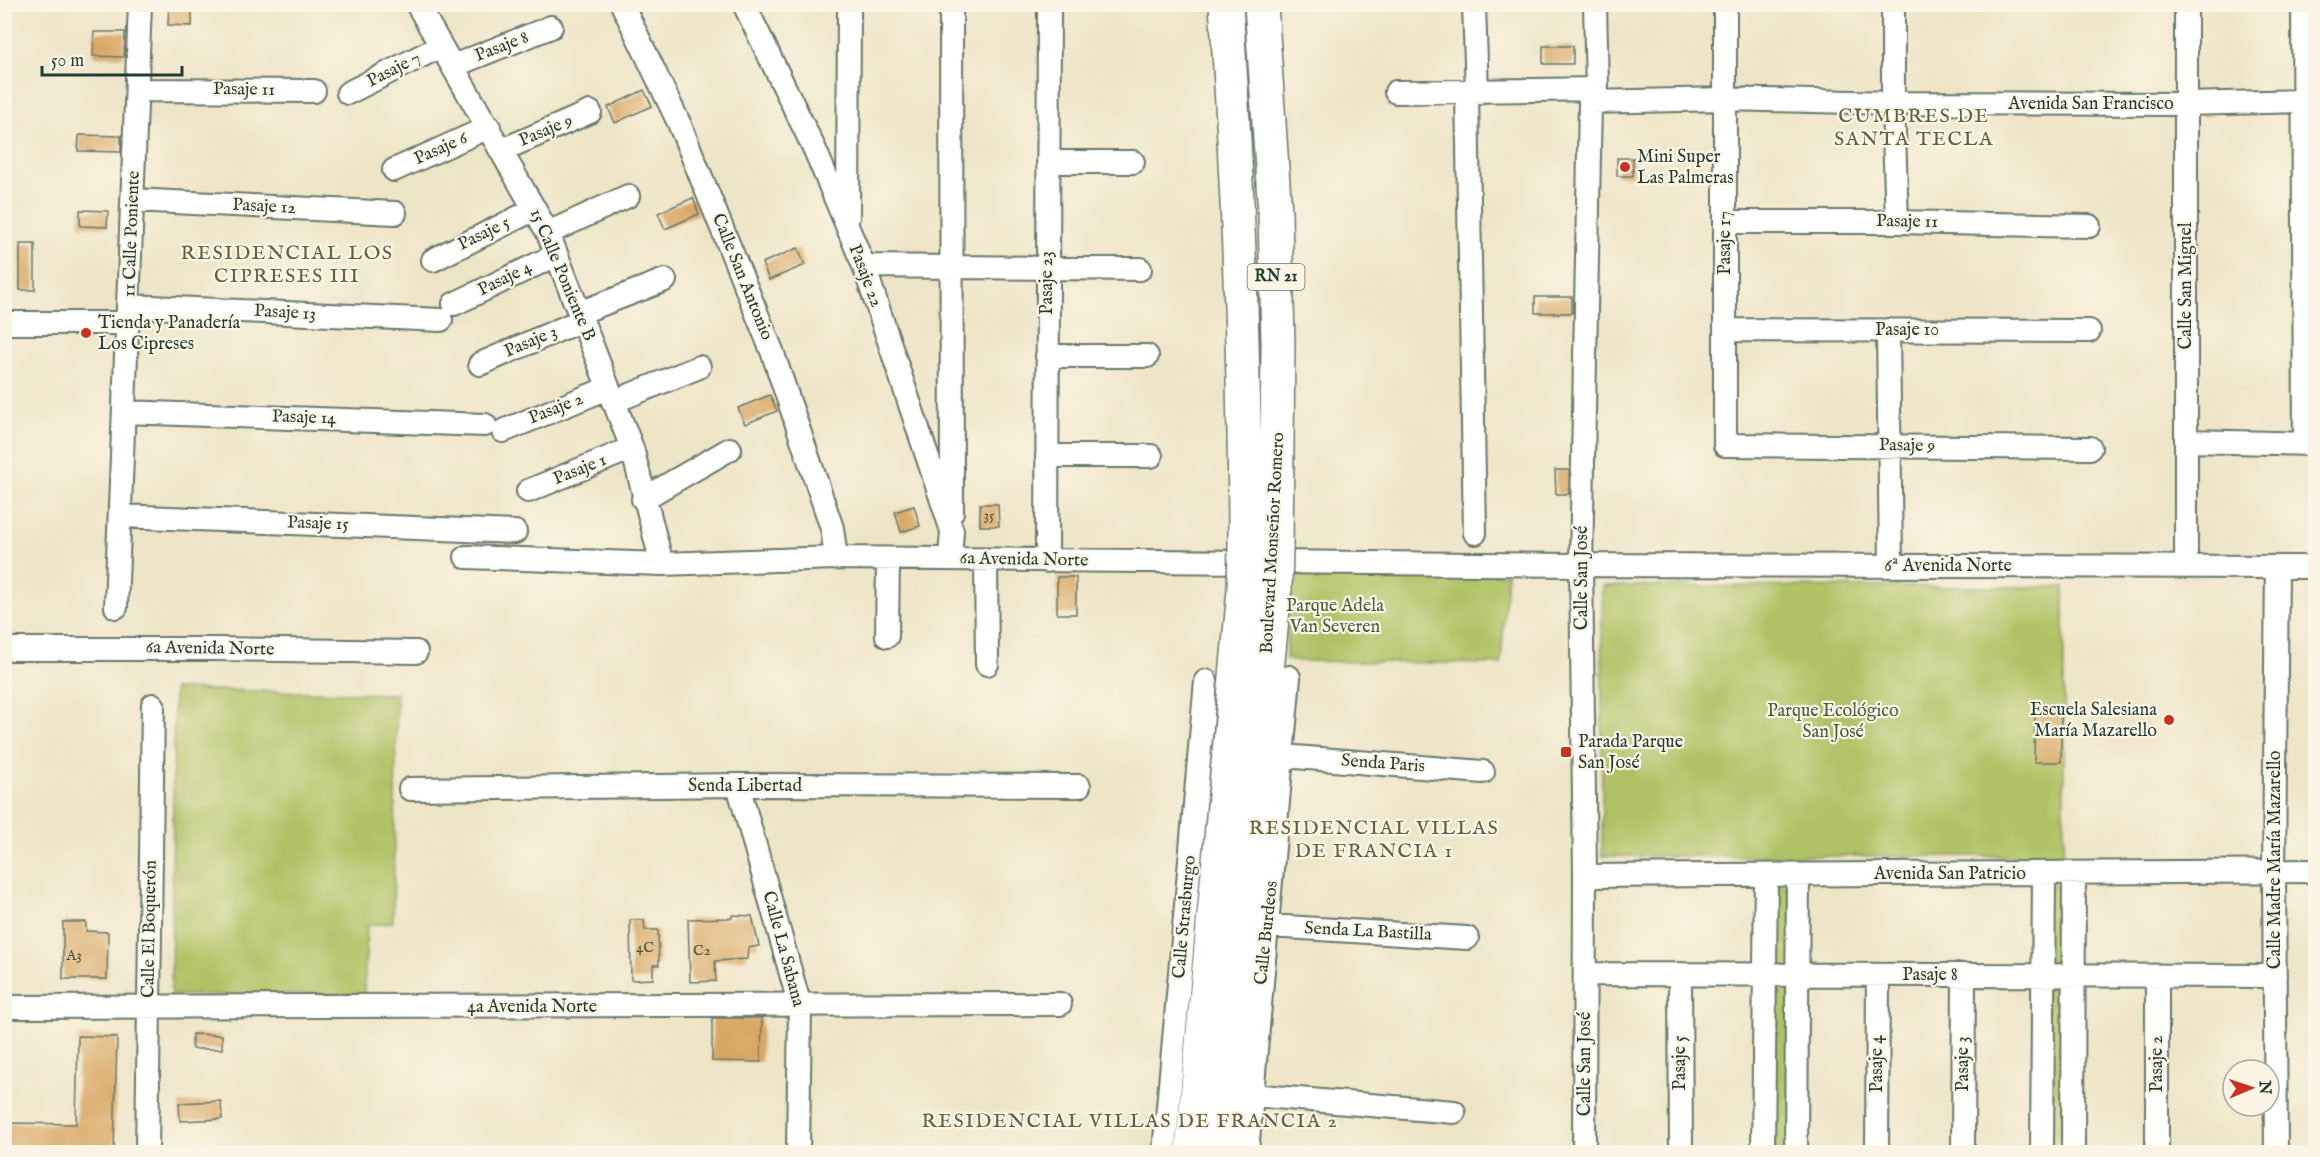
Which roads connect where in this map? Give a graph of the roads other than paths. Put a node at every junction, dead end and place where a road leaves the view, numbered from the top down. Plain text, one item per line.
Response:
1 (140, 4) edge
2 (417, 4) edge
3 (622, 4) edge
4 (744, 4) edge
5 (849, 4) edge
6 (951, 4) edge
7 (1049, 4) edge
8 (1226, 4) edge
9 (1261, 4) edge
10 (1474, 4) edge
11 (1595, 4) edge
12 (1725, 4) edge
13 (1893, 4) edge
14 (2186, 4) edge
15 (2303, 4) edge
16 (551, 27) dead end
17 (441, 46) junction
18 (453, 66) junction
19 (137, 90) junction
20 (314, 91) dead end
21 (1396, 92) dead end
22 (348, 93) dead end
23 (1472, 93) junction
24 (1594, 95) junction
25 (1725, 99) junction
26 (2303, 101) junction
27 (1893, 103) junction
28 (2185, 104) junction
29 (590, 112) dead end
30 (489, 127) junction
31 (502, 150) junction
32 (1048, 162) junction
33 (1133, 162) dead end
34 (394, 170) dead end
35 (628, 196) dead end
36 (133, 200) junction
37 (535, 209) junction
38 (395, 213) dead end
39 (1725, 222) junction
40 (1897, 222) junction
41 (844, 225) junction
42 (2088, 226) dead end
43 (548, 232) junction
44 (556, 255) junction
45 (433, 260) dead end
46 (864, 266) junction
47 (952, 267) junction
48 (1047, 267) junction
49 (1140, 269) dead end
50 (665, 280) dead end
51 (447, 312) joint
52 (128, 314) junction
53 (581, 317) junction
54 (4, 323) edge
55 (1725, 330) junction
56 (1888, 330) junction
57 (2089, 331) dead end
58 (2310, 336) edge
59 (1147, 356) dead end
60 (1047, 357) junction
61 (480, 364) dead end
62 (699, 367) dead end
63 (611, 395) junction
64 (124, 412) junction
65 (494, 428) joint
66 (2187, 441) junction
67 (2310, 443) edge
68 (1725, 445) joint
69 (1889, 446) junction
70 (632, 448) junction
71 (2090, 448) dead end
72 (730, 449) dead end
73 (1047, 456) junction
74 (1151, 456) dead end
75 (528, 492) dead end
76 (644, 499) junction
77 (120, 516) junction
78 (952, 531) junction
79 (515, 532) dead end
80 (1475, 533) dead end
81 (1260, 549) junction
82 (466, 557) dead end
83 (836, 558) junction
84 (888, 559) junction
85 (950, 559) junction
86 (986, 560) junction
87 (1047, 561) junction
88 (662, 564) junction
89 (1581, 565) junction
90 (1891, 566) junction
91 (2186, 567) junction
92 (2277, 567) junction
93 (2316, 567) edge
94 (1259, 589) junction
95 (116, 607) dead end
96 (887, 636) dead end
97 (4, 650) edge
98 (416, 652) dead end
99 (987, 664) dead end
100 (1290, 677) dead end
101 (1206, 681) dead end
102 (153, 705) dead end
103 (1283, 756) junction
104 (1483, 772) dead end
105 (738, 785) junction
106 (1079, 786) dead end
107 (410, 789) dead end
108 (2316, 871) edge
109 (2274, 872) junction
110 (2044, 873) junction
111 (2074, 873) junction
112 (1766, 875) junction
113 (1798, 875) junction
114 (1585, 876) junction
115 (1269, 926) junction
116 (1467, 938) dead end
117 (1585, 974) junction
118 (1680, 974) junction
119 (1764, 975) junction
120 (1798, 975) junction
121 (1878, 975) junction
122 (1964, 975) junction
123 (2043, 975) junction
124 (2074, 976) junction
125 (2157, 976) junction
126 (2275, 976) junction
127 (1060, 1004) dead end
128 (800, 1006) junction
129 (4, 1007) edge
130 (149, 1007) junction
131 (1252, 1095) junction
132 (1454, 1112) dead end
133 (147, 1152) edge
134 (798, 1152) edge
135 (1164, 1152) edge
136 (1192, 1152) edge
137 (1221, 1152) edge
138 (1247, 1152) edge
139 (1584, 1152) edge
140 (1681, 1152) edge
141 (1762, 1152) edge
142 (1796, 1152) edge
143 (1877, 1152) edge
144 (1963, 1152) edge
145 (2042, 1152) edge
146 (2073, 1152) edge
147 (2157, 1152) edge
148 (2276, 1152) edge

1 - 19 street, 11 Calle Poniente
2 - 17 street, 15 Calle Poniente B
3 - 83 street, Calle San Antonio
4 - 41 street, Pasaje 22
5 - 41 street
6 - 47 street
7 - 32 street, Pasaje 23
8 - 81 highway, Boulevard Monseñor Romero / RN 21
9 - 81 highway, Boulevard Monseñor Romero / RN 21
10 - 23 street
11 - 24 street, Calle San José
12 - 25 street, Pasaje 17
13 - 27 street
14 - 28 street, Calle San Miguel
15 - 26 street
16 - 18 street, Pasaje 8
17 - 18 street, 15 Calle Poniente B
17 - 22 street, Pasaje 7
18 - 30 street, 15 Calle Poniente B
19 - 20 street, Pasaje 11
19 - 36 street, 11 Calle Poniente
21 - 23 street, Avenida San Francisco
23 - 24 street, Avenida San Francisco
23 - 80 street
24 - 25 street, Avenida San Francisco
24 - 89 street, Calle San José
25 - 27 street, Avenida San Francisco
25 - 39 street, Pasaje 17
26 - 28 street, Avenida San Francisco
26 - 58 street
27 - 28 street, Avenida San Francisco
27 - 40 street
28 - 66 street, Calle San Miguel
29 - 31 street, Pasaje 9
30 - 31 street, 15 Calle Poniente B
30 - 34 street, Pasaje 6
31 - 37 street, 15 Calle Poniente B
32 - 33 street
32 - 48 street, Pasaje 23
35 - 43 street
36 - 38 street, Pasaje 12
36 - 52 street, 11 Calle Poniente
37 - 43 street, 15 Calle Poniente B
37 - 45 street, Pasaje 5
39 - 40 street, Pasaje 11
39 - 55 street, Pasaje 17
40 - 42 street, Pasaje 11
41 - 46 street, Pasaje 22
43 - 44 street, 15 Calle Poniente B
44 - 51 street, Pasaje 4
44 - 53 street, 15 Calle Poniente B
46 - 47 street
46 - 78 street, Pasaje 22
47 - 48 street
47 - 78 street
48 - 49 street
48 - 60 street, Pasaje 23
50 - 53 street
51 - 52 street, Pasaje 13
52 - 54 street, Pasaje 13
52 - 64 street, 11 Calle Poniente
53 - 61 street, Pasaje 3
53 - 63 street, 15 Calle Poniente B
55 - 56 street, Pasaje 10
55 - 68 street, Pasaje 17
56 - 57 street, Pasaje 10
56 - 69 street
58 - 67 street
59 - 60 street
60 - 73 street, Pasaje 23
62 - 63 street
63 - 65 street, Pasaje 2
63 - 70 street, 15 Calle Poniente B
64 - 65 street, Pasaje 14
64 - 77 street, 11 Calle Poniente
66 - 67 street
66 - 91 street, Calle San Miguel
68 - 69 street, Pasaje 9
69 - 71 street, Pasaje 9
69 - 90 street
70 - 75 street, Pasaje 1
70 - 76 street, 15 Calle Poniente B
72 - 76 street
73 - 74 street
73 - 87 street, Pasaje 23
76 - 88 street, 15 Calle Poniente B
77 - 79 street, Pasaje 15
77 - 95 street, 11 Calle Poniente
78 - 85 street, Pasaje 22
81 - 94 highway, Boulevard Monseñor Romero / RN 21, bridge
82 - 88 street, 6a Avenida Norte
83 - 84 street, 6a Avenida Norte
83 - 88 street, 6a Avenida Norte
84 - 85 street, 6a Avenida Norte
84 - 96 street
85 - 86 street, 6a Avenida Norte
86 - 87 street, 6a Avenida Norte
86 - 99 street
87 - 89 street, 6a Avenida Norte
89 - 90 street, 6ª Avenida Norte
89 - 114 street, Calle San José
90 - 91 street, 6ª Avenida Norte
91 - 92 street, 6ª Avenida Norte
92 - 93 street, 6ª Avenida Norte
92 - 109 street, Calle Madre María Mazarello
94 - 136 highway, Boulevard Monseñor Romero / RN 21
94 - 137 highway, Boulevard Monseñor Romero / RN 21
97 - 98 street, 6a Avenida Norte
100 - 103 street, Calle Burdeos
101 - 135 street, Calle Strasburgo
102 - 130 street, Calle El Boquerón
103 - 104 street, Senda Paris
103 - 115 street, Calle Burdeos
105 - 106 street, Senda Libertad
105 - 107 street, Senda Libertad
105 - 128 street, Calle La Sabana
108 - 109 street, Avenida San Patricio
109 - 111 street, Avenida San Patricio
109 - 126 street, Calle Madre María Mazarello
110 - 111 street, Avenida San Patricio
110 - 113 street, Avenida San Patricio
110 - 123 street
111 - 124 street
112 - 113 street, Avenida San Patricio
112 - 114 street, Avenida San Patricio
112 - 119 street
113 - 120 street
114 - 117 street, Calle San José
115 - 116 street, Senda La Bastilla
115 - 131 street, Calle Burdeos
117 - 118 street, Pasaje 8
117 - 139 street, Calle San José
118 - 119 street, Pasaje 8
118 - 140 street, Pasaje 5
119 - 120 street, Pasaje 8
119 - 141 street
120 - 121 street, Pasaje 8
120 - 142 street
121 - 122 street, Pasaje 8
121 - 143 street, Pasaje 4
122 - 123 street, Pasaje 8
122 - 144 street, Pasaje 3
123 - 124 street, Pasaje 8
123 - 145 street
124 - 125 street, Pasaje 8
124 - 146 street
125 - 126 street, Pasaje 8
125 - 147 street, Pasaje 2
126 - 148 street, Calle Madre María Mazarello
127 - 128 street, 4a Avenida Norte
128 - 130 street, 4a Avenida Norte
128 - 134 street, Calle La Sabana
129 - 130 street, 4a Avenida Norte
130 - 133 street, Calle El Boquerón
131 - 132 street
131 - 138 street, Calle Burdeos

